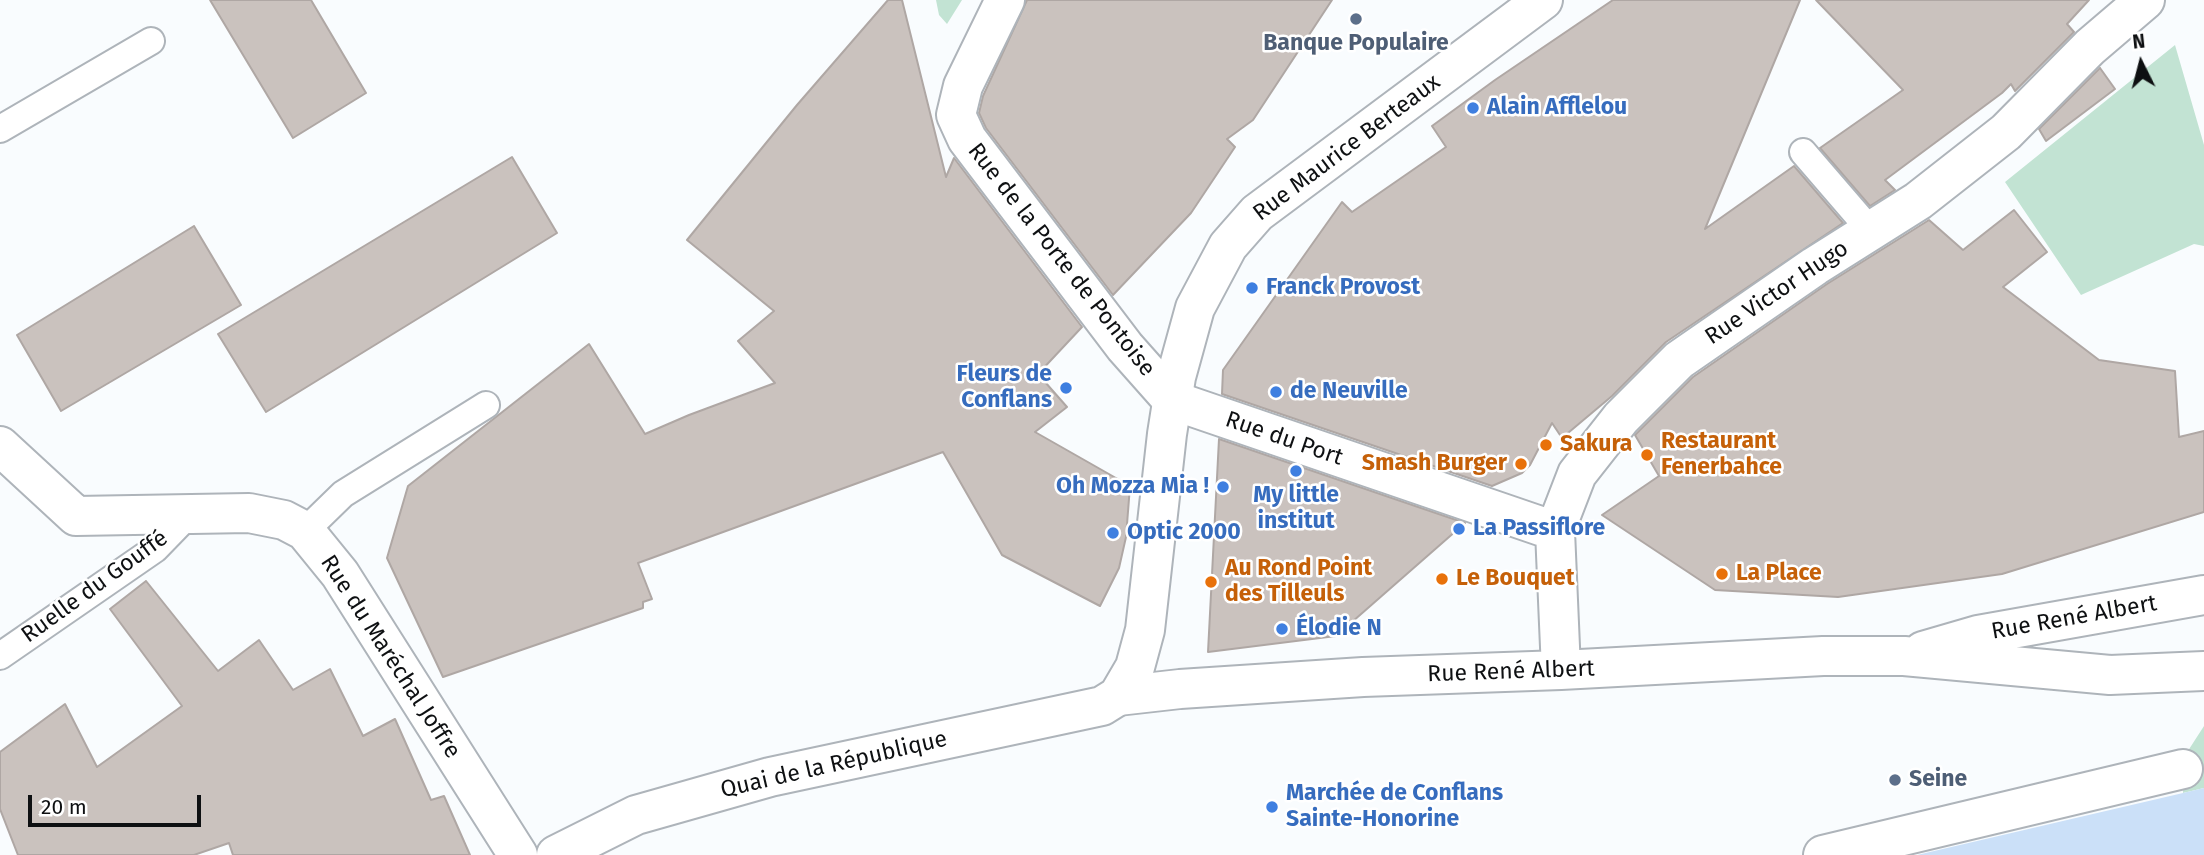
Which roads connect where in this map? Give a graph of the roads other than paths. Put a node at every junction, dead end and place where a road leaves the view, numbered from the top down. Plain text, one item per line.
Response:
1 (1005, 0) edge
2 (1543, 0) edge
3 (2145, 0) edge
4 (151, 41) dead end
5 (0, 129) edge
6 (1803, 152) dead end
7 (1871, 232) junction
8 (1172, 400) junction
9 (486, 405) dead end
10 (0, 446) edge
11 (188, 515) junction
12 (305, 531) junction
13 (1555, 531) junction
14 (2204, 595) edge
15 (0, 656) edge
16 (1904, 656) junction
17 (1561, 670) junction
18 (2204, 671) edge
19 (1118, 696) junction
20 (2183, 769) dead end
21 (518, 855) edge
22 (556, 855) edge
23 (1823, 855) edge

1 - 8 street, Rue de la Porte de Pontoise
2 - 8 street, Rue Maurice Berteaux
3 - 7 street, Rue Victor Hugo
4 - 5 lane
6 - 7 lane
7 - 13 street, Rue Victor Hugo
8 - 13 street, Rue du Port
8 - 19 street, Rue Maurice Berteaux
9 - 12 lane
10 - 11 street, Rue du Maréchal Joffre
11 - 12 street, Rue du Maréchal Joffre
11 - 15 lane, Ruelle du Gouffé
12 - 21 street, Rue du Maréchal Joffre
13 - 17 street, Rue Victor Hugo
14 - 16 street, Rue René Albert
16 - 17 street, Rue René Albert
16 - 18 street, Rue René Albert
17 - 19 street, Rue René Albert
19 - 22 street, Quai de la République
20 - 23 street

